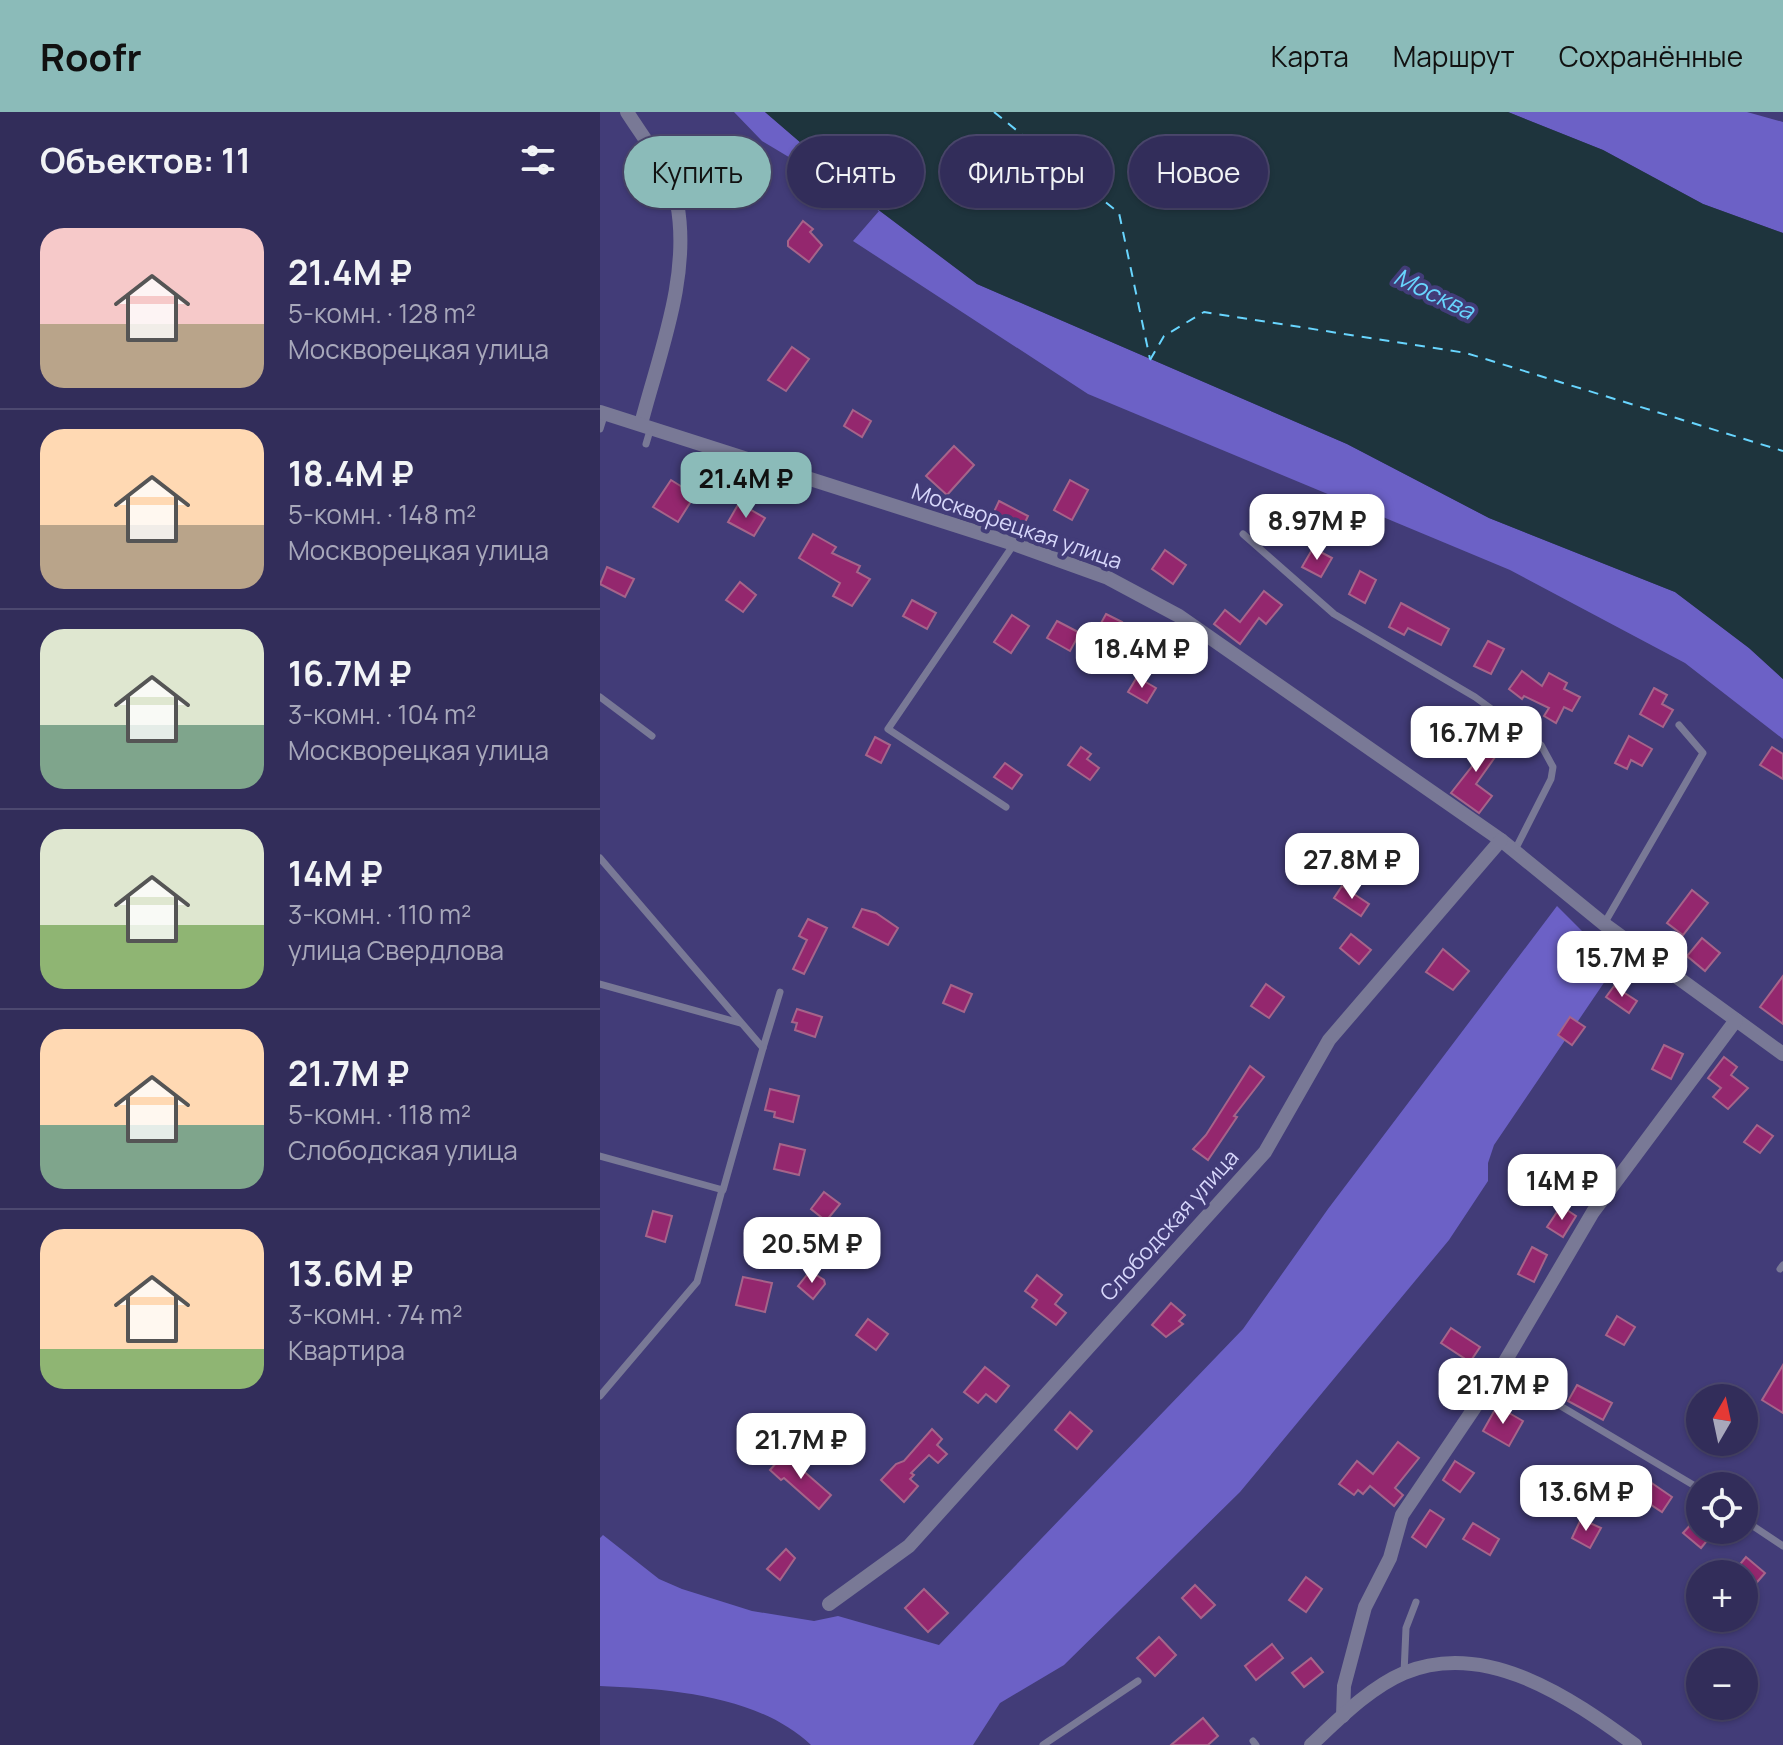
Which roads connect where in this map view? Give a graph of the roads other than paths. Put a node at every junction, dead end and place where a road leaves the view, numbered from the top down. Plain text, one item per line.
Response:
1 (627, 112) edge
2 (602, 412) edge
3 (646, 426) junction
4 (600, 429) edge
5 (646, 444) dead end
6 (1243, 534) dead end
7 (1014, 544) junction
8 (600, 697) edge
9 (1679, 725) dead end
10 (652, 736) dead end
11 (1006, 807) dead end
12 (1501, 840) junction
13 (1515, 850) junction
14 (600, 858) edge
15 (1604, 924) junction
16 (600, 984) edge
17 (780, 992) dead end
18 (1736, 1020) junction
19 (742, 1024) junction
20 (763, 1048) junction
21 (1783, 1054) edge
22 (600, 1156) edge
23 (722, 1190) junction
24 (1500, 1370) junction
25 (600, 1396) edge
26 (1686, 1481) edge
27 (1758, 1529) edge
28 (1783, 1546) edge
29 (1416, 1602) dead end
30 (829, 1604) dead end
31 (1404, 1673) junction
32 (1138, 1681) dead end
33 (1343, 1716) junction
34 (1043, 1745) edge
35 (1311, 1745) edge
36 (1635, 1745) edge

1 - 3 street
2 - 3 street, Москворецкая улица
2 - 4 lane
3 - 5 lane
3 - 7 street, Москворецкая улица
6 - 13 lane
7 - 11 lane
7 - 12 street, Москворецкая улица
8 - 10 lane
9 - 15 lane
12 - 13 street, Москворецкая улица
12 - 30 street, Слободская улица
13 - 15 street, Москворецкая улица
14 - 19 lane
15 - 18 street, Москворецкая улица
16 - 19 lane
17 - 20 lane
18 - 21 street, Москворецкая улица
18 - 24 street
19 - 20 lane
20 - 23 lane
22 - 23 lane
23 - 25 lane
24 - 26 lane
24 - 33 street
27 - 28 lane
29 - 31 lane
31 - 33 street
31 - 36 street
32 - 34 lane
33 - 35 street

